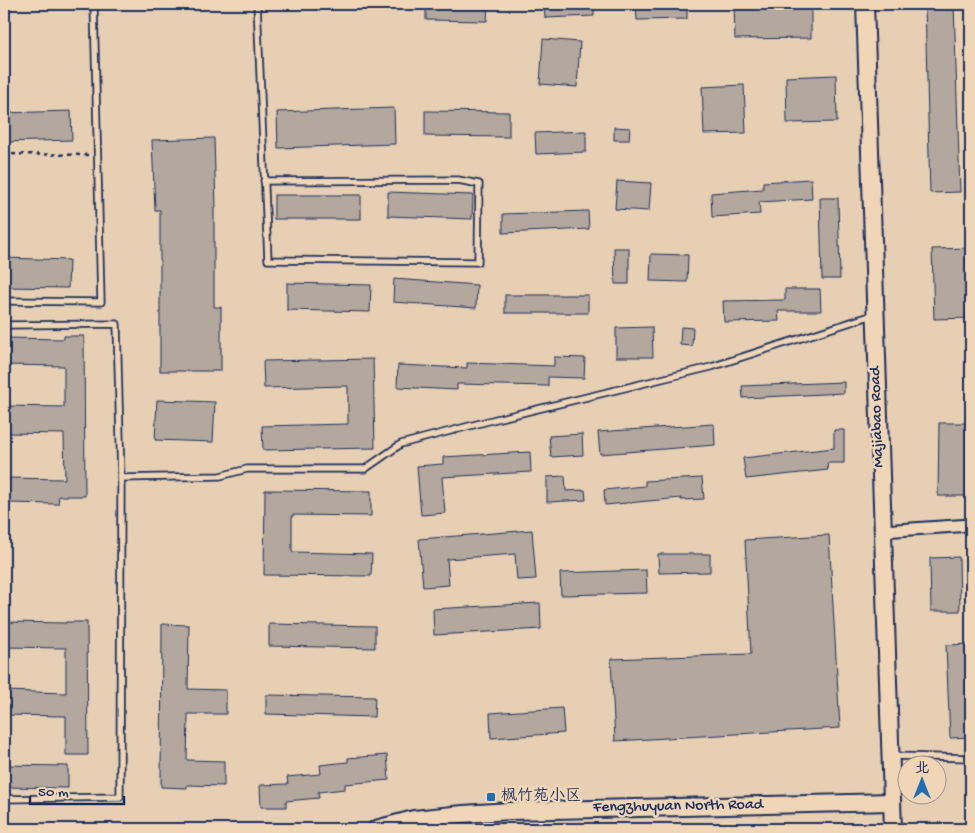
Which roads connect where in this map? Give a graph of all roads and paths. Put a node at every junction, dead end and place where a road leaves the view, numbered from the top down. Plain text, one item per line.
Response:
1 (94, 4) edge
2 (257, 4) edge
3 (865, 4) edge
4 (4, 154) edge
5 (97, 155) junction
6 (264, 181) junction
7 (4, 301) edge
8 (875, 314) junction
9 (4, 325) edge
10 (120, 478) junction
11 (971, 525) edge
12 (882, 531) junction
13 (890, 755) junction
14 (971, 758) edge
15 (4, 799) edge
16 (892, 802) junction
17 (376, 829) edge
18 (893, 829) edge

1 - 5 lane
2 - 6 lane
3 - 8 main road, Majiabao Road
4 - 5 path
5 - 7 lane
6 - 6 lane
8 - 10 lane
8 - 12 main road, Majiabao Road
9 - 10 lane
10 - 15 lane
11 - 12 street
12 - 13 main road, Majiabao Road
13 - 14 lane
13 - 16 main road, Majiabao Road
16 - 17 main road, Fengzhuyuan North Road
16 - 18 main road, Majiabao Road

